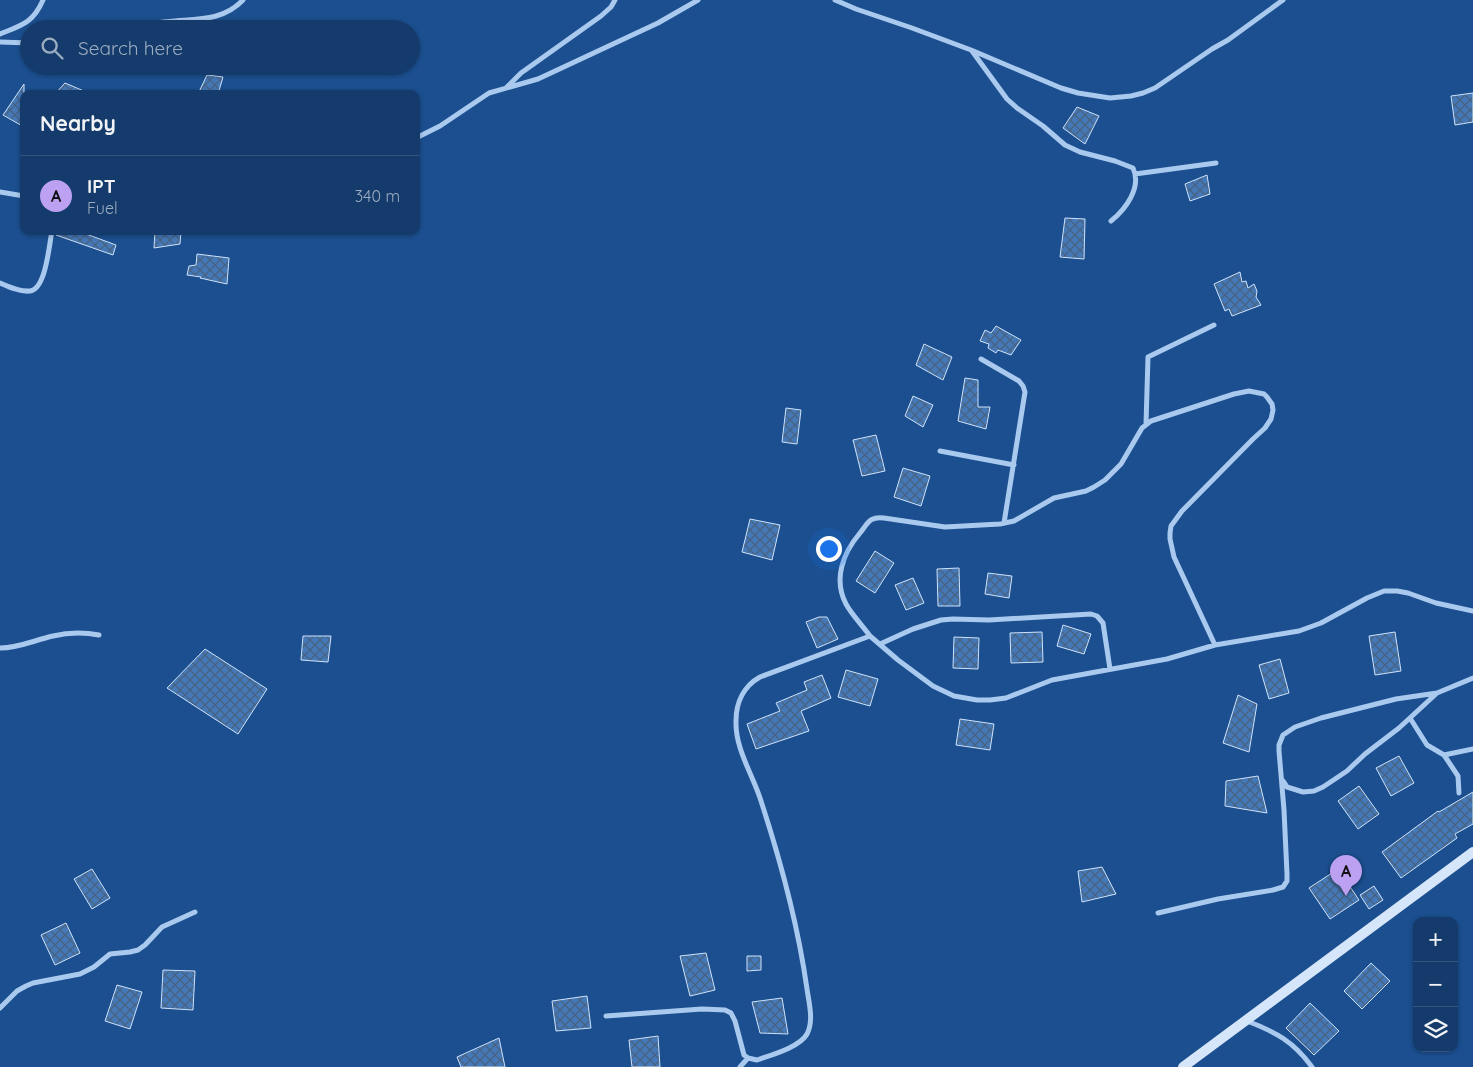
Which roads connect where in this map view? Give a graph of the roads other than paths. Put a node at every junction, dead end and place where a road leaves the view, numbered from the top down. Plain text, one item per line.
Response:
1 (43, 0) edge
2 (243, 0) edge
3 (615, 0) edge
4 (698, 0) edge
5 (835, 0) edge
6 (1283, 0) edge
7 (30, 20) edge
8 (195, 20) edge
9 (20, 25) edge
10 (0, 34) edge
11 (0, 42) edge
12 (20, 43) edge
13 (971, 50) junction
14 (505, 88) junction
15 (420, 136) edge
16 (1216, 164) dead end
17 (1135, 174) junction
18 (0, 192) edge
19 (20, 195) edge
20 (1112, 221) dead end
21 (51, 235) edge
22 (0, 283) edge
23 (1214, 325) dead end
24 (981, 359) dead end
25 (1146, 424) junction
26 (940, 451) dead end
27 (1014, 465) junction
28 (1004, 523) junction
29 (1473, 611) edge
30 (99, 635) dead end
31 (870, 636) junction
32 (880, 644) junction
33 (1215, 645) junction
34 (0, 648) edge
35 (1110, 669) junction
36 (1473, 678) edge
37 (1438, 694) junction
38 (1410, 718) junction
39 (1473, 749) edge
40 (1444, 755) junction
41 (1282, 780) junction
42 (1460, 793) dead end
43 (1473, 852) edge
44 (195, 912) dead end
45 (1158, 913) dead end
46 (0, 1008) edge
47 (606, 1016) dead end
48 (1247, 1020) junction
49 (748, 1058) junction
50 (740, 1067) edge
51 (1183, 1067) edge
52 (1312, 1067) edge

1 - 7 street
2 - 8 street
3 - 14 street
4 - 14 street
5 - 13 street
6 - 13 street
9 - 10 street
11 - 12 street
13 - 17 street
14 - 15 street
16 - 17 street
17 - 20 street
18 - 19 street
21 - 22 street
23 - 25 street
24 - 27 street
25 - 28 street
25 - 33 street
26 - 27 street
27 - 28 street
28 - 31 street
29 - 33 street
30 - 34 street
31 - 32 street
31 - 49 street
32 - 35 street
32 - 35 street
33 - 35 street
36 - 37 street
37 - 38 street
37 - 41 street
38 - 40 street
38 - 41 street
39 - 40 street
40 - 42 street
41 - 45 street
43 - 48 main road
44 - 46 street
47 - 49 street
48 - 51 main road
48 - 52 street
49 - 50 street

